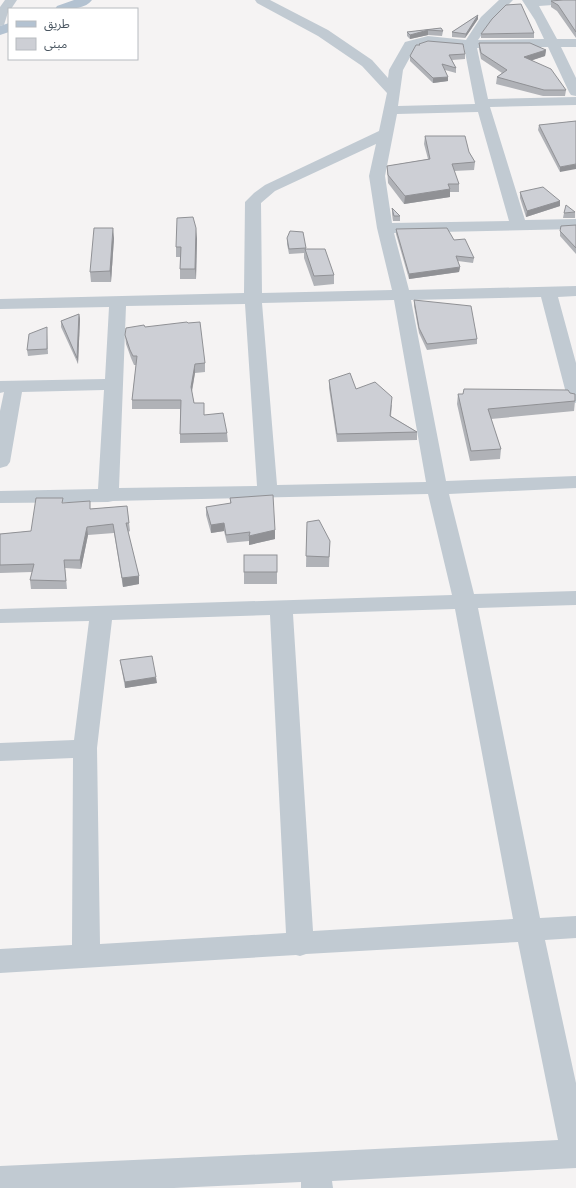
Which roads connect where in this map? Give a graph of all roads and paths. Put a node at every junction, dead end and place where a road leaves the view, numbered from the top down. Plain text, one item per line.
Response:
1 (11, 0) edge
2 (86, 0) edge
3 (261, 0) edge
4 (506, 0) edge
5 (566, 0) edge
6 (529, 2) edge
7 (64, 8) edge
8 (0, 22) edge
9 (576, 43) edge
10 (470, 44) junction
11 (552, 44) junction
12 (394, 92) junction
13 (576, 92) edge
14 (576, 101) edge
15 (482, 106) junction
16 (390, 110) junction
17 (385, 134) junction
18 (573, 223) edge
19 (518, 225) junction
20 (385, 228) junction
21 (576, 291) edge
22 (548, 292) junction
23 (402, 296) junction
24 (253, 299) junction
25 (118, 302) junction
26 (0, 304) edge
27 (113, 384) junction
28 (7, 387) edge
29 (576, 397) edge
30 (0, 462) edge
31 (576, 482) edge
32 (437, 488) junction
33 (267, 490) junction
34 (108, 496) junction
35 (0, 498) edge
36 (576, 598) edge
37 (465, 601) junction
38 (281, 608) junction
39 (101, 614) junction
40 (0, 616) edge
41 (85, 748) junction
42 (0, 752) edge
43 (576, 928) edge
44 (529, 930) junction
45 (300, 945) junction
46 (86, 957) junction
47 (0, 961) edge
48 (576, 1153) edge
49 (316, 1178) edge
50 (0, 1181) edge
51 (70, 1183) edge

1 - 8 street
2 - 7 main road
3 - 12 street
4 - 10 street
5 - 6 street
6 - 11 street
9 - 11 street
10 - 11 street
10 - 12 street
10 - 15 street
11 - 13 street
12 - 16 street
14 - 15 street
15 - 16 street
15 - 19 street
16 - 17 street
17 - 20 street
17 - 24 street
18 - 19 street
19 - 20 street
20 - 23 street
21 - 22 street
22 - 23 street
22 - 29 street
23 - 24 street
23 - 32 street
24 - 25 street
24 - 33 street
25 - 26 street
25 - 27 street
27 - 28 street
27 - 34 street
28 - 30 street
31 - 32 street
32 - 33 street
32 - 37 street
33 - 34 street
34 - 35 street
36 - 37 street
37 - 38 street
37 - 44 street
38 - 39 street
38 - 45 street
39 - 40 street
39 - 41 street
41 - 42 street
41 - 46 street
43 - 44 street
44 - 45 street
44 - 48 street
45 - 46 street
46 - 47 street
48 - 49 street
49 - 51 street
50 - 51 street

